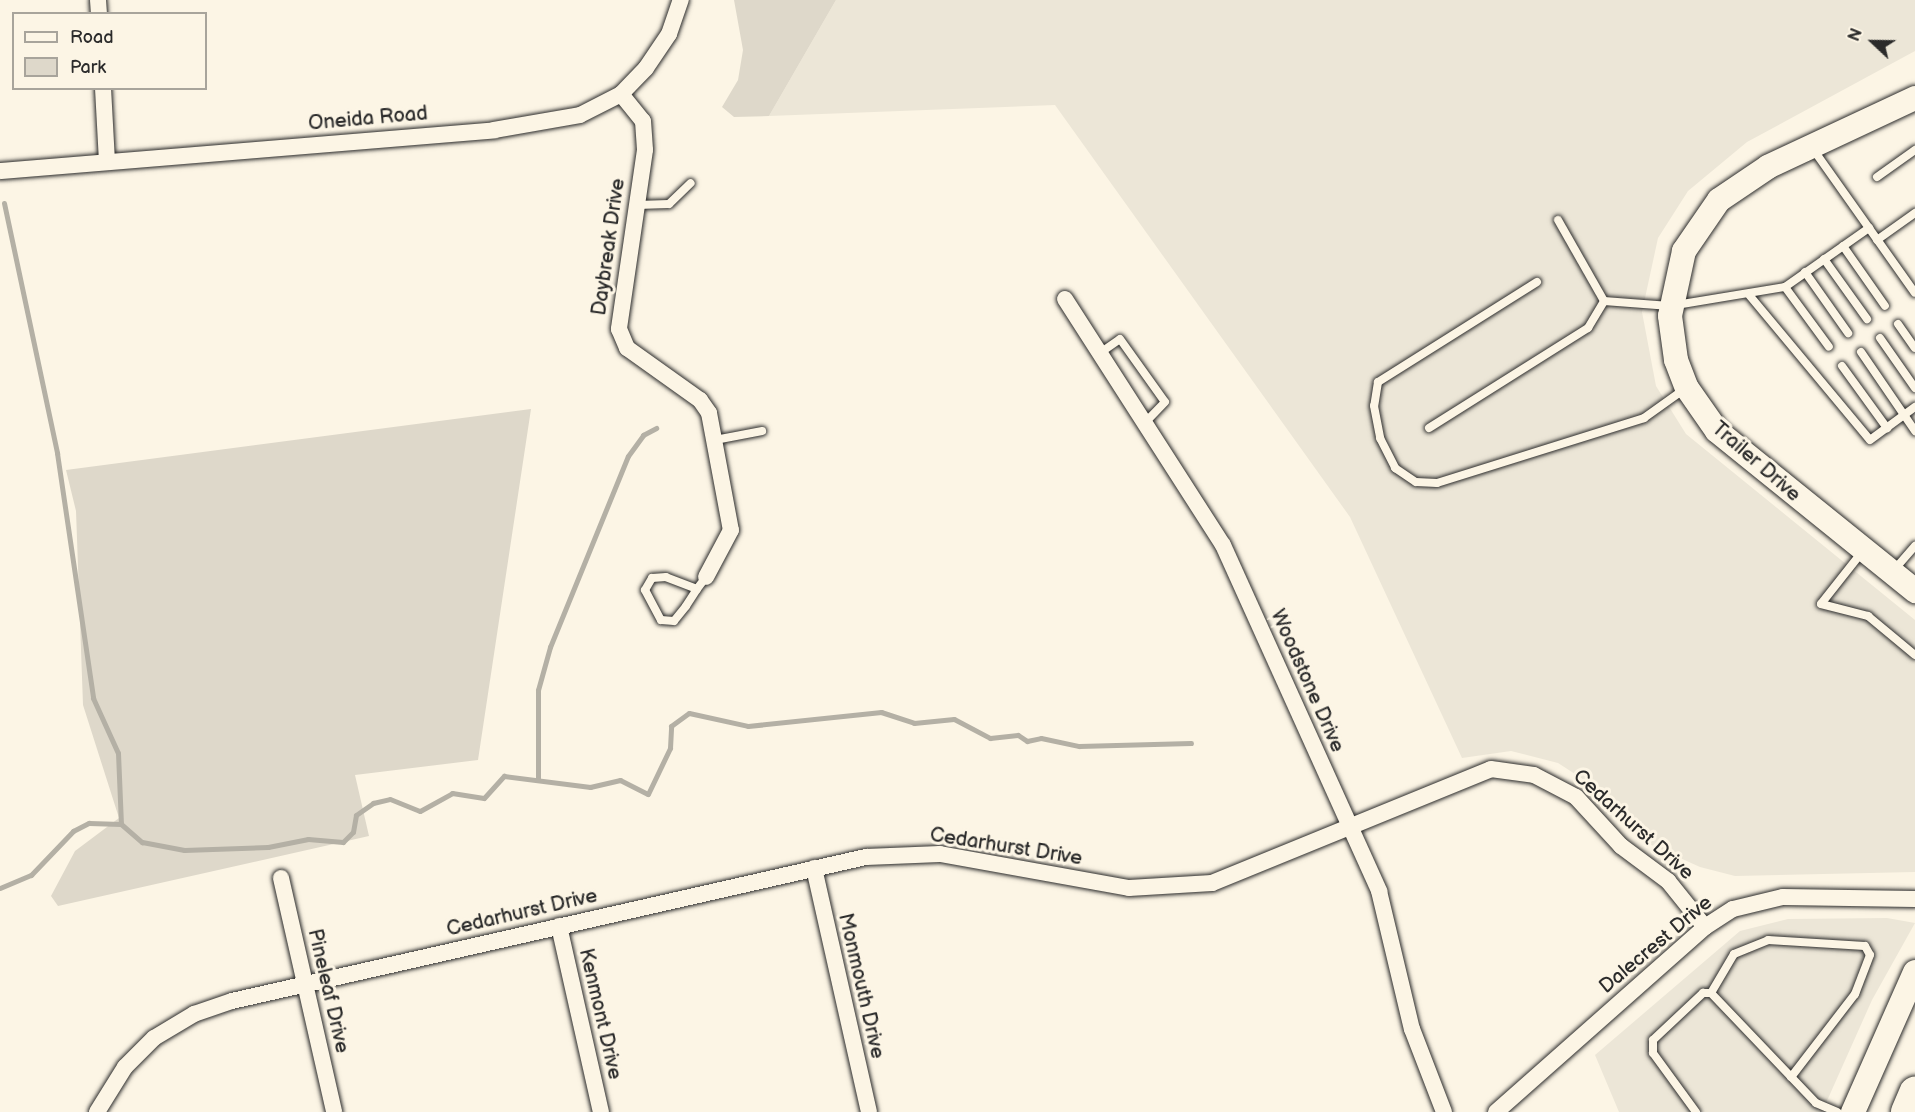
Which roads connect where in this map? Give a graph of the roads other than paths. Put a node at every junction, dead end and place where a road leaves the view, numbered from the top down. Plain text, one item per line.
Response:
1 (681, 0) edge
2 (103, 90) edge
3 (621, 94) junction
4 (1915, 98) edge
5 (1811, 147) junction
6 (1915, 150) edge
7 (107, 162) junction
8 (0, 171) edge
9 (1877, 177) dead end
10 (691, 183) dead end
11 (637, 205) junction
12 (1915, 213) edge
13 (1558, 220) dead end
14 (1869, 228) junction
15 (1877, 240) junction
16 (1843, 246) junction
17 (1824, 259) junction
18 (1805, 272) junction
19 (1537, 282) dead end
20 (1785, 287) junction
21 (1915, 293) edge
22 (1750, 296) junction
23 (1065, 299) dead end
24 (1604, 301) junction
25 (1670, 306) junction
26 (1885, 306) dead end
27 (1867, 319) dead end
28 (1898, 324) dead end
29 (1848, 333) dead end
30 (1880, 338) dead end
31 (1828, 347) dead end
32 (1915, 348) edge
33 (1861, 352) dead end
34 (1100, 353) junction
35 (1842, 366) dead end
36 (1687, 388) junction
37 (1915, 388) edge
38 (1915, 407) edge
39 (1905, 415) junction
40 (1146, 422) junction
41 (1429, 428) dead end
42 (1887, 428) junction
43 (762, 431) dead end
44 (1915, 431) edge
45 (715, 440) junction
46 (1915, 546) edge
47 (1863, 550) junction
48 (1892, 573) junction
49 (702, 583) junction
50 (1915, 591) edge
51 (1915, 655) edge
52 (1351, 827) junction
53 (814, 868) junction
54 (281, 878) dead end
55 (1915, 899) edge
56 (559, 926) junction
57 (1705, 927) junction
58 (1915, 972) edge
59 (305, 984) junction
60 (1711, 993) junction
61 (1791, 1077) junction
62 (1915, 1093) edge
63 (1821, 1109) edge
64 (97, 1112) edge
65 (334, 1112) edge
66 (601, 1112) edge
67 (869, 1112) edge
68 (1444, 1112) edge
69 (1496, 1112) edge
70 (1696, 1112) edge
71 (1837, 1112) edge
72 (1853, 1112) edge
73 (1907, 1112) edge

1 - 3 street, Oneida Road
2 - 7 street
3 - 7 street, Oneida Road
3 - 11 street, Daybreak Drive
4 - 5 street, Trailer Drive
5 - 14 lane
5 - 25 street, Trailer Drive
6 - 9 lane
7 - 8 street, Oneida Road
10 - 11 lane
11 - 45 street, Daybreak Drive
12 - 15 lane
13 - 24 lane
14 - 15 lane
14 - 16 lane
15 - 21 lane
16 - 17 lane
16 - 26 lane
17 - 18 lane
17 - 27 lane
18 - 20 lane
18 - 29 lane
19 - 36 lane
20 - 22 lane
20 - 31 lane
22 - 25 lane
22 - 42 lane
23 - 34 street, Woodstone Drive
24 - 25 lane
24 - 41 lane
25 - 36 street, Trailer Drive
28 - 32 lane
30 - 37 lane
33 - 39 lane
34 - 40 street, Woodstone Drive
34 - 40 lane
35 - 42 lane
36 - 47 street, Trailer Drive
38 - 39 lane
39 - 42 lane
39 - 44 lane
40 - 52 street, Woodstone Drive
43 - 45 lane
45 - 49 street, Daybreak Drive
46 - 48 lane
47 - 48 street, Trailer Drive
47 - 51 lane
48 - 50 street, Trailer Drive
49 - 49 lane
52 - 53 street, Cedarhurst Drive
52 - 57 street, Cedarhurst Drive
52 - 68 street, Woodstone Drive
53 - 56 street, Cedarhurst Drive
53 - 67 street, Monmouth Drive
54 - 59 street, Pineleaf Drive
55 - 57 street, Dalecrest Drive
56 - 59 street, Cedarhurst Drive
56 - 66 street, Kenmont Drive
57 - 69 street, Dalecrest Drive
58 - 72 street
59 - 64 street, Cedarhurst Drive
59 - 65 street, Pineleaf Drive
60 - 61 lane
60 - 61 lane
60 - 70 lane
61 - 63 lane
62 - 73 highway
63 - 71 lane

